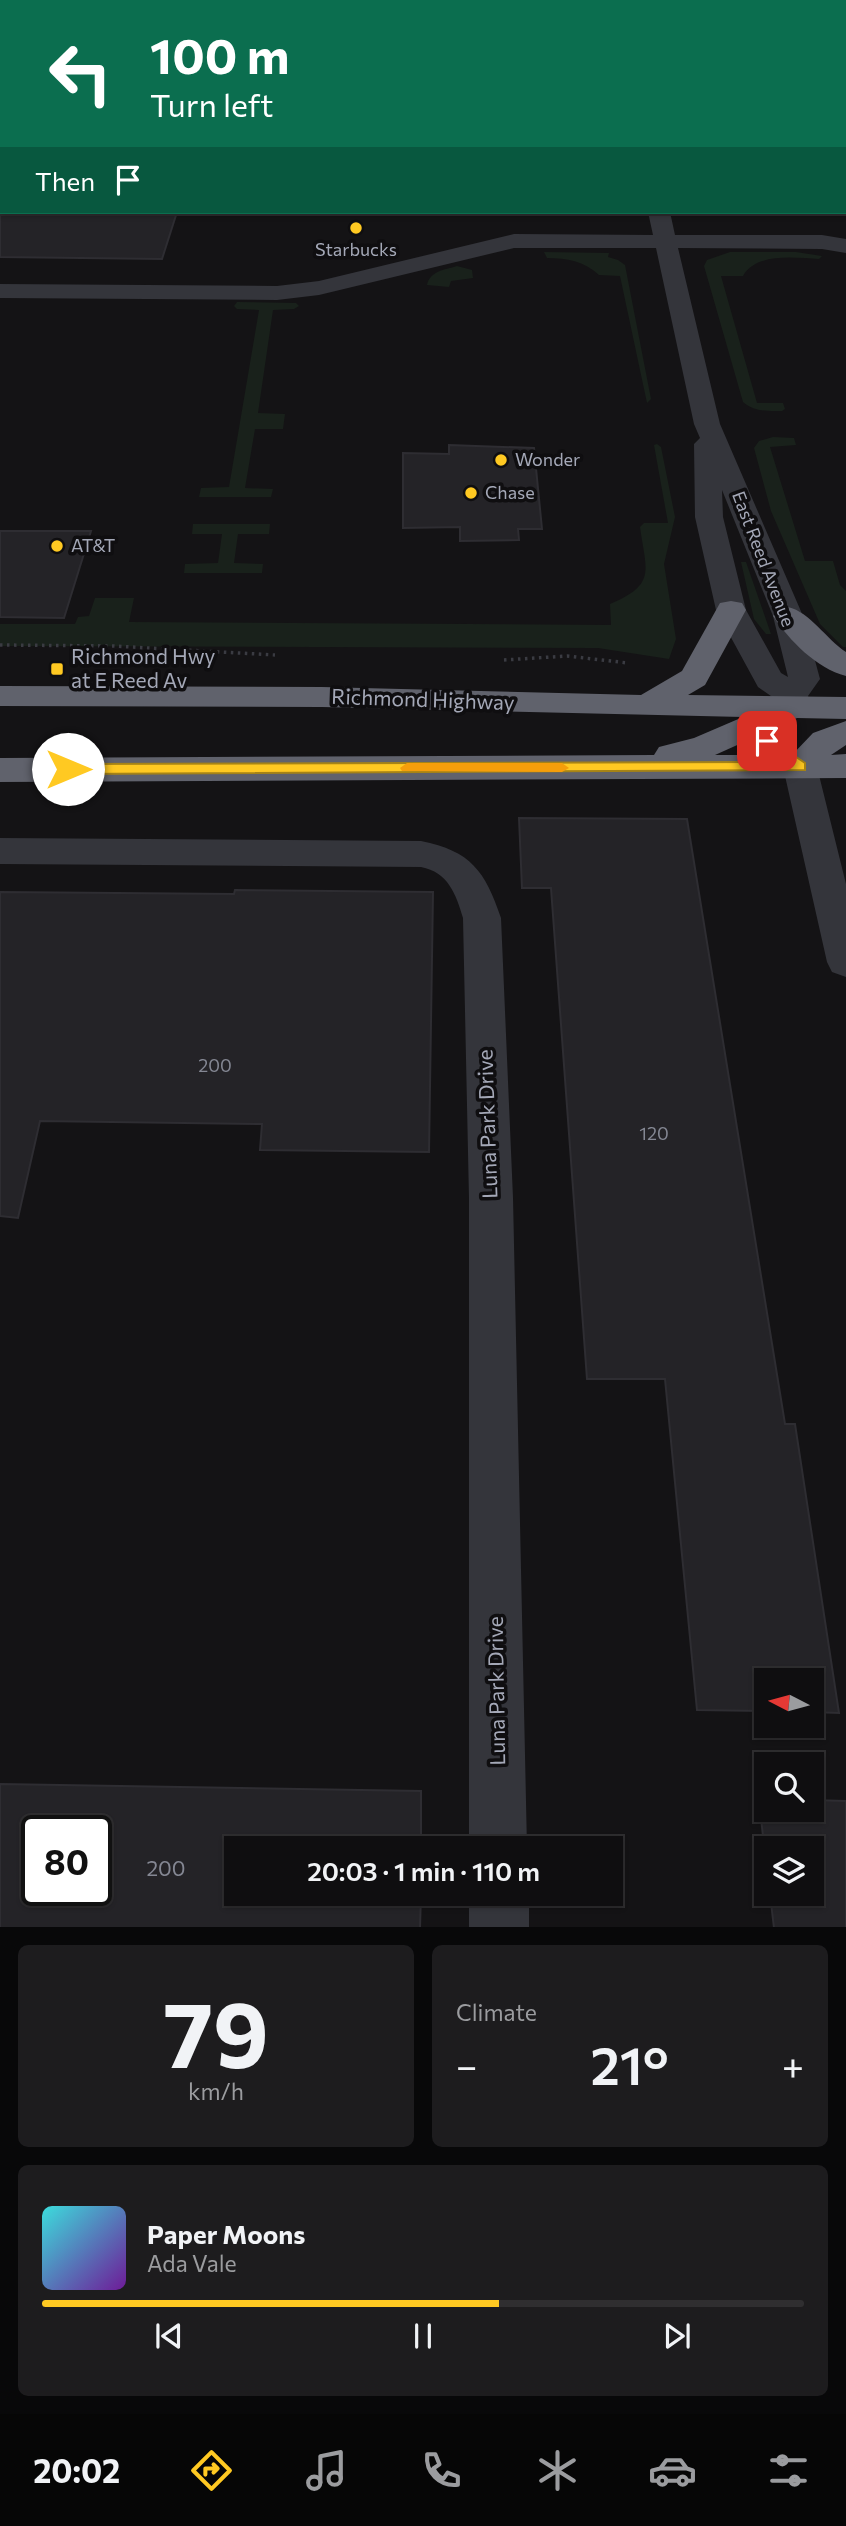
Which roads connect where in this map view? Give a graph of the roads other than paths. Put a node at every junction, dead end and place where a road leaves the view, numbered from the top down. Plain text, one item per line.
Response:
1 (659, 214) edge
2 (665, 240) junction
3 (846, 246) edge
4 (0, 291) edge
5 (707, 424) junction
6 (731, 610) junction
7 (788, 616) junction
8 (846, 666) edge
9 (0, 696) edge
10 (794, 701) junction
11 (646, 705) junction
12 (691, 705) junction
13 (846, 708) edge
14 (747, 729) junction
15 (841, 749) edge
16 (800, 767) junction
17 (626, 768) junction
18 (0, 769) edge
19 (0, 851) edge
20 (846, 962) edge
21 (498, 1836) edge
22 (499, 1906) edge
23 (499, 1927) edge

1 - 2 street, East Reed Avenue
2 - 3 street
2 - 4 street
2 - 5 street, East Reed Avenue
5 - 6 street, East Reed Avenue
5 - 7 street, East Reed Avenue
6 - 10 street, East Reed Avenue
6 - 11 highway
7 - 8 highway
7 - 10 street, East Reed Avenue
9 - 11 highway, Richmond Highway
10 - 12 highway, Richmond Highway
10 - 13 highway, Richmond Highway
10 - 14 highway
10 - 15 highway
11 - 12 highway, Richmond Highway
12 - 14 highway
14 - 16 highway
14 - 17 highway
15 - 16 highway
16 - 17 highway
16 - 20 street
17 - 18 highway
19 - 21 street, Luna Park Drive
22 - 23 street

